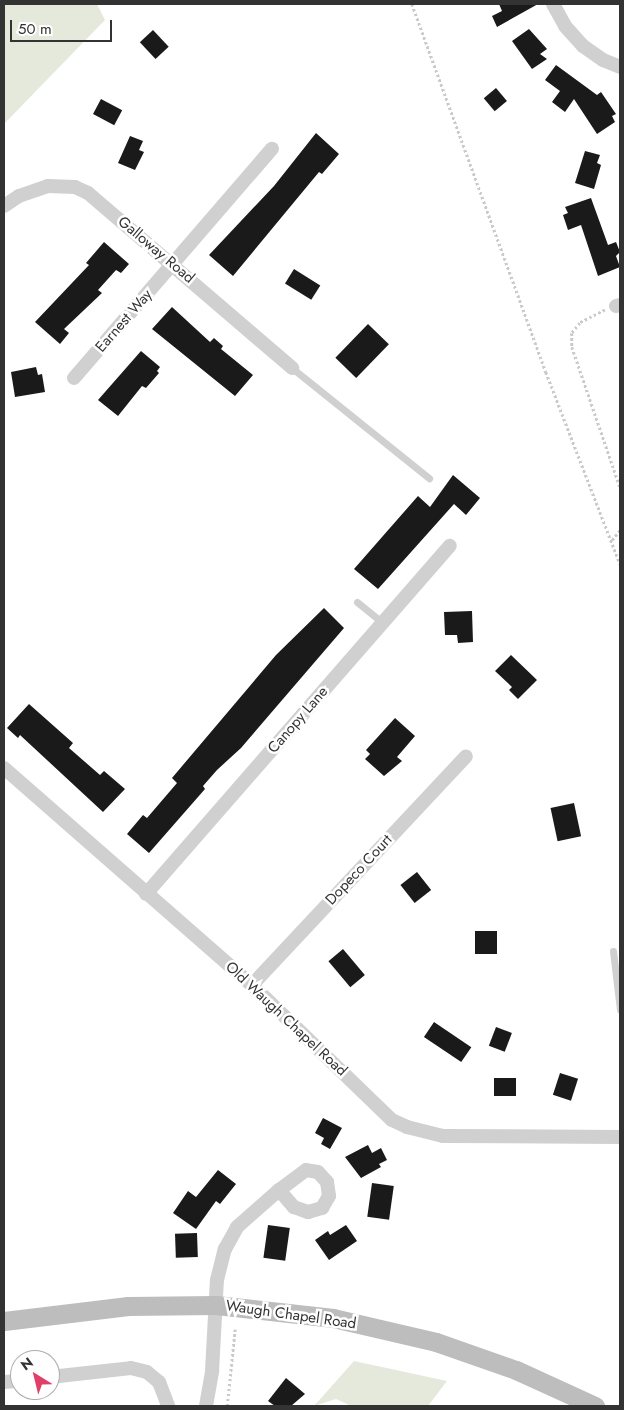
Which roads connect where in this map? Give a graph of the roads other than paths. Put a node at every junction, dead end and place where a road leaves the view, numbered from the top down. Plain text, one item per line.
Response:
1 (554, 4) edge
2 (620, 67) edge
3 (272, 149) dead end
4 (4, 206) edge
5 (174, 263) junction
6 (292, 368) joint
7 (74, 378) dead end
8 (429, 478) dead end
9 (450, 546) dead end
10 (357, 602) dead end
11 (383, 623) junction
12 (466, 756) dead end
13 (4, 768) edge
14 (146, 894) junction
15 (613, 951) dead end
16 (252, 985) junction
17 (620, 1010) edge
18 (620, 1137) edge
19 (279, 1190) dead end
20 (216, 1305) junction
21 (4, 1321) edge
22 (60, 1376) edge
23 (586, 1404) edge
24 (168, 1406) edge
25 (206, 1406) edge

1 - 2 street
3 - 5 street, Earnest Way
4 - 5 street, Galloway Road
5 - 6 street, Galloway Road
5 - 7 street, Earnest Way
6 - 8 lane
9 - 11 street, Canopy Lane
10 - 11 lane
11 - 14 street, Canopy Lane
12 - 16 street, Dopeco Court
13 - 14 street, Old Waugh Chapel Road
14 - 16 street, Old Waugh Chapel Road
15 - 17 lane
16 - 18 street, Old Waugh Chapel Road
19 - 20 street
20 - 21 main road, Waugh Chapel Road
20 - 23 main road, Waugh Chapel Road
20 - 25 street
22 - 24 street

